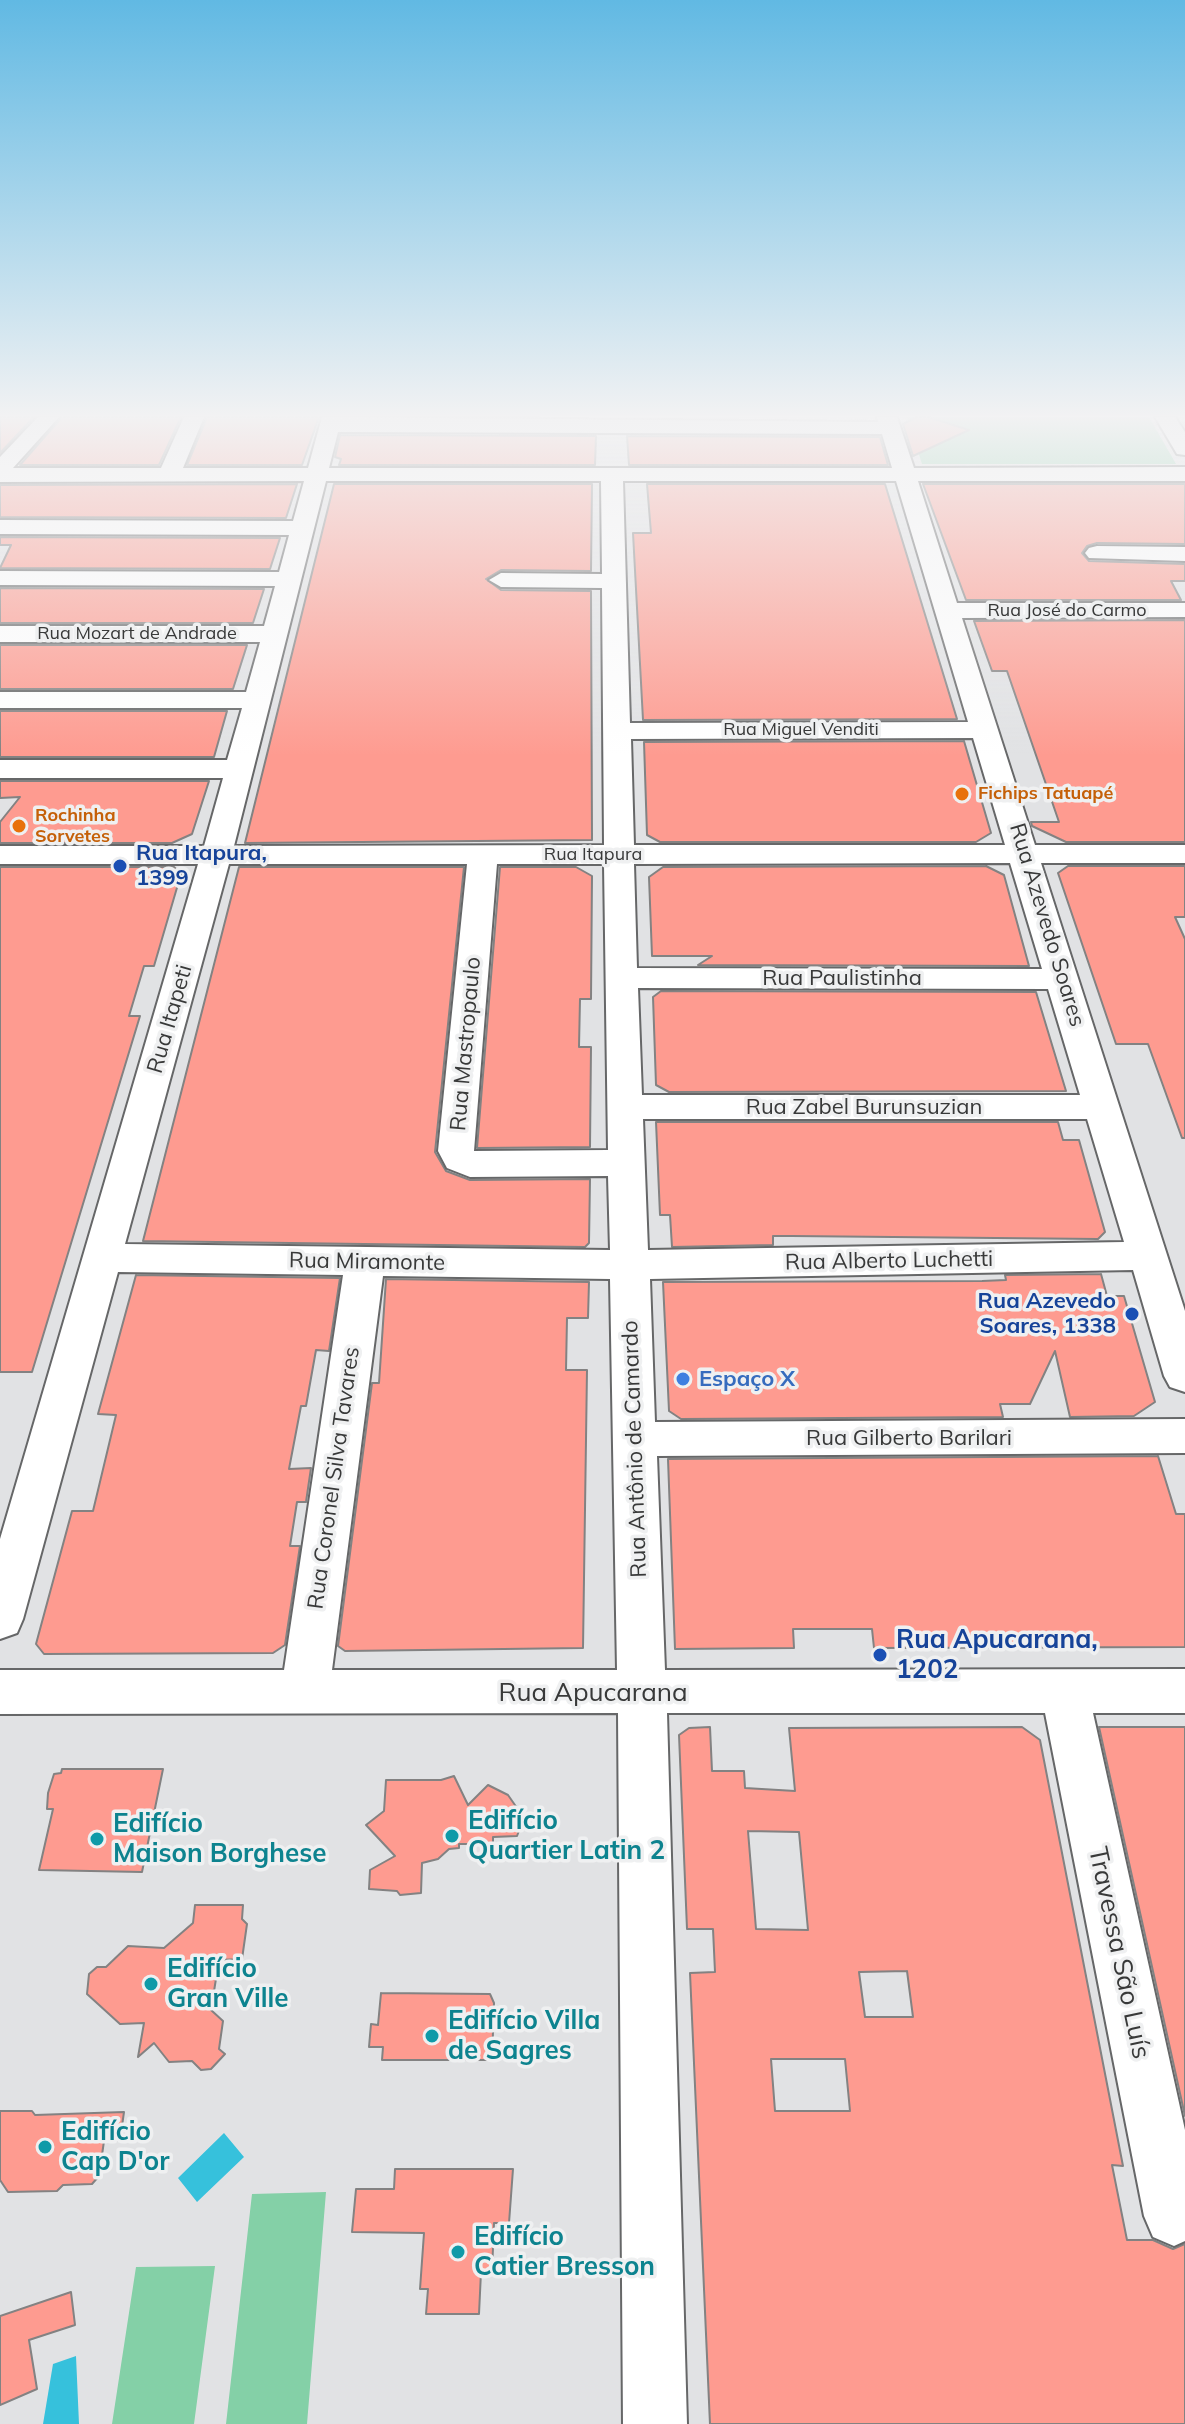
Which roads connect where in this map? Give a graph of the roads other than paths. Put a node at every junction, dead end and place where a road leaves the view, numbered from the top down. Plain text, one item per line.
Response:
1 (302, 530) edge
2 (613, 530) edge
3 (924, 530) edge
4 (1097, 553) dead end
5 (1185, 554) edge
6 (0, 578) edge
7 (288, 579) junction
8 (501, 580) dead end
9 (614, 581) junction
10 (1185, 610) edge
11 (949, 611) junction
12 (0, 634) edge
13 (274, 634) junction
14 (0, 700) edge
15 (255, 700) junction
16 (986, 730) junction
17 (615, 731) junction
18 (0, 769) edge
19 (239, 769) junction
20 (1026, 854) junction
21 (1185, 854) edge
22 (0, 855) edge
23 (216, 855) junction
24 (483, 855) junction
25 (620, 855) junction
26 (621, 978) junction
27 (1063, 979) junction
28 (626, 1107) junction
29 (1103, 1107) junction
30 (628, 1163) junction
31 (1149, 1256) junction
32 (103, 1258) junction
33 (365, 1262) junction
34 (630, 1265) junction
35 (1185, 1376) edge
36 (1185, 1436) edge
37 (634, 1439) junction
38 (0, 1619) edge
39 (1064, 1689) junction
40 (1185, 1691) edge
41 (0, 1692) edge
42 (642, 1693) junction
43 (305, 1694) junction
44 (1174, 2216) dead end
45 (655, 2424) edge

1 - 7 street, Rua Itapeti
2 - 9 street, Rua Antônio de Camardo
3 - 11 street, Rua Azevedo Soares
4 - 5 street
6 - 7 street
7 - 13 street, Rua Itapeti
8 - 9 street
9 - 17 street, Rua Antônio de Camardo
10 - 11 street, Rua José do Carmo
11 - 16 street, Rua Azevedo Soares
12 - 13 street, Rua Mozart de Andrade
13 - 15 street, Rua Itapeti
14 - 15 street
15 - 19 street, Rua Itapeti
16 - 17 street, Rua Miguel Venditi
16 - 20 street, Rua Azevedo Soares
17 - 25 street, Rua Antônio de Camardo
18 - 19 street
19 - 23 street, Rua Itapeti
20 - 21 street, Rua Itapura
20 - 25 street, Rua Itapura
20 - 27 street, Rua Azevedo Soares
22 - 23 street, Rua Itapura
23 - 24 street, Rua Itapura
23 - 32 street, Rua Itapeti
24 - 25 street, Rua Itapura
24 - 30 street, Rua Mastropaulo
25 - 26 street, Rua Antônio de Camardo
26 - 27 street, Rua Paulistinha
26 - 28 street, Rua Antônio de Camardo
27 - 29 street, Rua Azevedo Soares
28 - 29 street, Rua Zabel Burunsuzian
28 - 30 street, Rua Antônio de Camardo
29 - 31 street, Rua Azevedo Soares
30 - 34 street, Rua Antônio de Camardo
31 - 34 street, Rua Alberto Luchetti
31 - 35 street, Rua Azevedo Soares
32 - 33 street, Rua Miramonte
32 - 38 street, Rua Itapeti
33 - 34 street, Rua Miramonte
33 - 43 street, Rua Coronel Silva Tavares
34 - 37 street, Rua Antônio de Camardo
36 - 37 street, Rua Gilberto Barilari
37 - 42 street, Rua Antônio de Camardo
39 - 40 street, Rua Apucarana
39 - 42 street, Rua Apucarana
39 - 44 street, Travessa São Luís
41 - 43 street, Rua Apucarana
42 - 43 street, Rua Apucarana
42 - 45 street, Rua Antônio de Camardo

